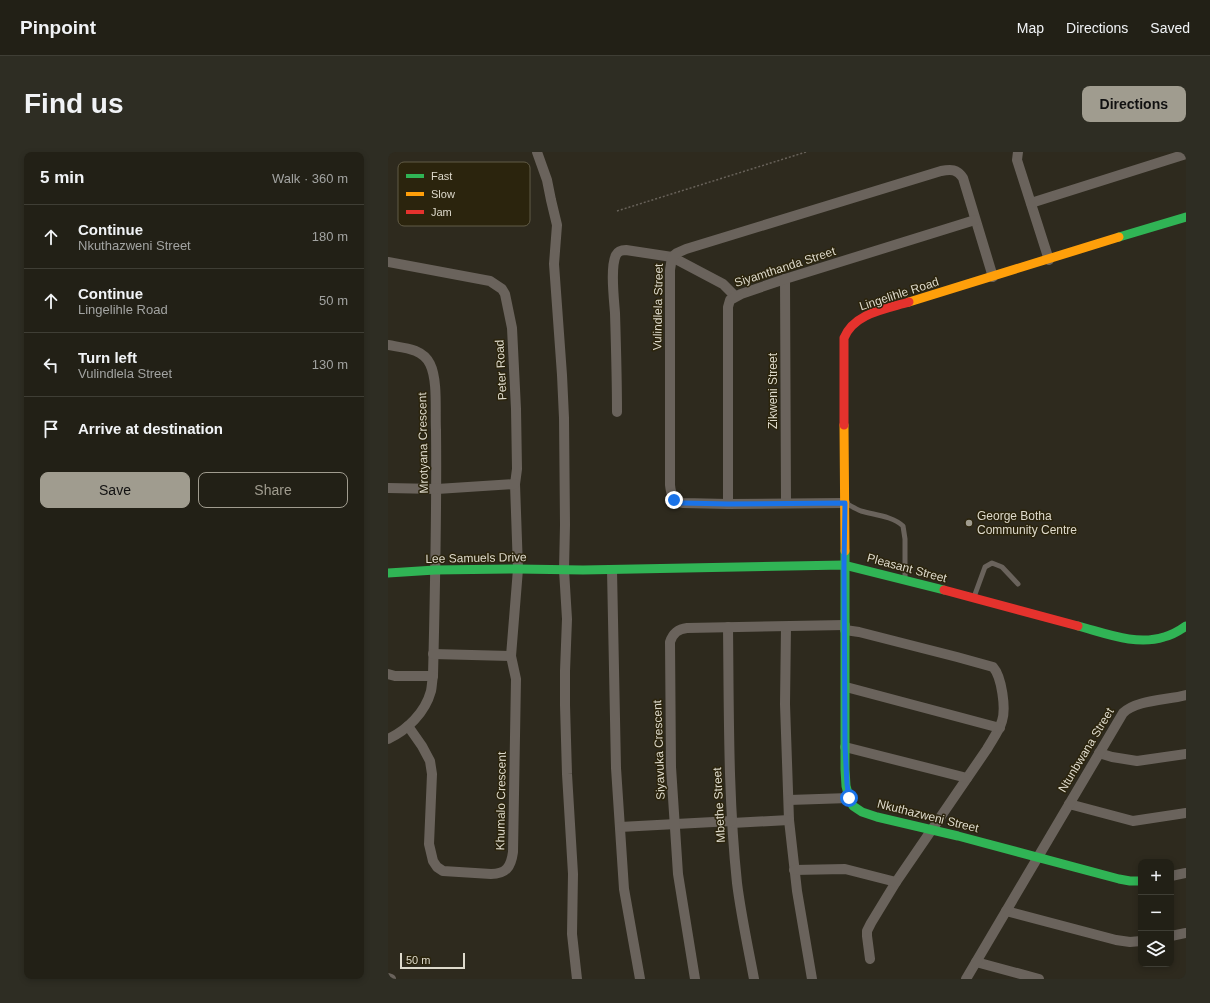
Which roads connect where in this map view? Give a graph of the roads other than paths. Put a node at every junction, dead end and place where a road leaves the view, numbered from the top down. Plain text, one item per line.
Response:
1 (538, 152) edge
2 (1018, 152) edge
3 (1186, 154) edge
4 (1031, 203) junction
5 (1186, 217) edge
6 (975, 220) junction
7 (672, 257) junction
8 (1049, 260) junction
9 (388, 262) edge
10 (993, 277) junction
11 (785, 279) junction
12 (735, 296) junction
13 (388, 345) edge
14 (617, 412) dead end
15 (515, 484) junction
16 (388, 488) edge
17 (437, 489) junction
18 (786, 503) junction
19 (845, 503) junction
20 (728, 504) junction
21 (844, 565) junction
22 (518, 569) junction
23 (435, 570) junction
24 (564, 570) junction
25 (612, 570) junction
26 (388, 573) edge
27 (905, 580) junction
28 (1018, 584) dead end
29 (974, 598) junction
30 (786, 626) junction
31 (1186, 626) edge
32 (728, 627) junction
33 (845, 627) junction
34 (433, 654) junction
35 (511, 656) junction
36 (388, 674) edge
37 (433, 676) junction
38 (846, 687) junction
39 (1186, 695) edge
40 (408, 726) junction
41 (1000, 728) junction
42 (388, 739) edge
43 (845, 747) junction
44 (1099, 753) junction
45 (1186, 754) edge
46 (967, 778) junction
47 (849, 798) junction
48 (788, 800) junction
49 (1069, 804) junction
50 (1186, 813) edge
51 (789, 820) junction
52 (732, 822) junction
53 (675, 825) junction
54 (620, 827) junction
55 (932, 830) junction
56 (1038, 858) junction
57 (794, 870) junction
58 (1186, 874) edge
59 (1174, 876) edge
60 (1138, 881) edge
61 (896, 882) junction
62 (1006, 911) junction
63 (1186, 933) edge
64 (1174, 935) edge
65 (1138, 941) edge
66 (870, 959) dead end
67 (976, 962) junction
68 (577, 979) edge
69 (640, 979) edge
70 (695, 979) edge
71 (754, 979) edge
72 (812, 979) edge
73 (966, 979) edge
74 (1039, 979) edge

1 - 24 street
2 - 4 street
3 - 4 street
4 - 8 street
5 - 8 street, Lingelihle Road
6 - 7 street, Vulindlela Street
6 - 10 street, Vulindlela Street
6 - 11 street, Siyamthanda Street
7 - 12 street
7 - 14 street
7 - 20 street, Vulindlela Street
8 - 10 street, Lingelihle Road
9 - 15 street, Peter Road
10 - 19 street, Lingelihle Road
11 - 12 street, Siyamthanda Street
11 - 18 street, Zikweni Street
12 - 20 street, Siyamthanda Street
13 - 17 street, Mrotyana Crescent
15 - 17 street
15 - 22 street, Peter Road
16 - 17 street
17 - 23 street, Mrotyana Crescent
18 - 19 street, Vulindlela Street
18 - 20 street, Vulindlela Street
19 - 21 street, Lingelihle Road
19 - 27 lane
21 - 25 street, Pleasant Street
21 - 27 street, Pleasant Street
21 - 33 street
22 - 23 street, Lee Samuels Drive
22 - 24 street, Lee Samuels Drive
22 - 35 street, Khumalo Crescent
23 - 26 street, Lee Samuels Drive
23 - 34 street, Mrotyana Crescent
24 - 25 street, Pleasant Street
24 - 68 street
25 - 54 street
27 - 29 street, Pleasant Street
28 - 29 lane
29 - 31 street, Pleasant Street
30 - 32 street, Siyavuka Crescent
30 - 33 street, Siyavuka Crescent
30 - 48 street
32 - 52 street, Mbethe Street
32 - 53 street, Siyavuka Crescent
33 - 38 street
33 - 41 street, Siyavuka Crescent
34 - 35 street
34 - 37 street, Mrotyana Crescent
35 - 40 street, Khumalo Crescent
36 - 37 street
37 - 40 street, Mrotyana Crescent
38 - 41 street
38 - 43 street
39 - 44 street, Ntunbwana Street
40 - 42 street, Mrotyana Crescent
41 - 46 street
43 - 46 street
43 - 47 street
44 - 45 street
44 - 49 street, Ntunbwana Street
46 - 55 street
47 - 48 street
47 - 55 street, Nkuthazweni Street
48 - 51 street
49 - 50 street
49 - 56 street, Ntunbwana Street
51 - 52 street
51 - 57 street
52 - 53 street
52 - 71 street, Mbethe Street
53 - 54 street
53 - 70 street, Siyavuka Crescent
54 - 69 street
55 - 56 street, Nkuthazweni Street
55 - 61 street
56 - 60 street, Nkuthazweni Street
56 - 62 street, Ntunbwana Street
57 - 61 street
57 - 72 street
58 - 59 street
61 - 66 street
62 - 65 street
62 - 67 street, Ntunbwana Street
63 - 64 street
67 - 73 street, Ntunbwana Street
67 - 74 street

